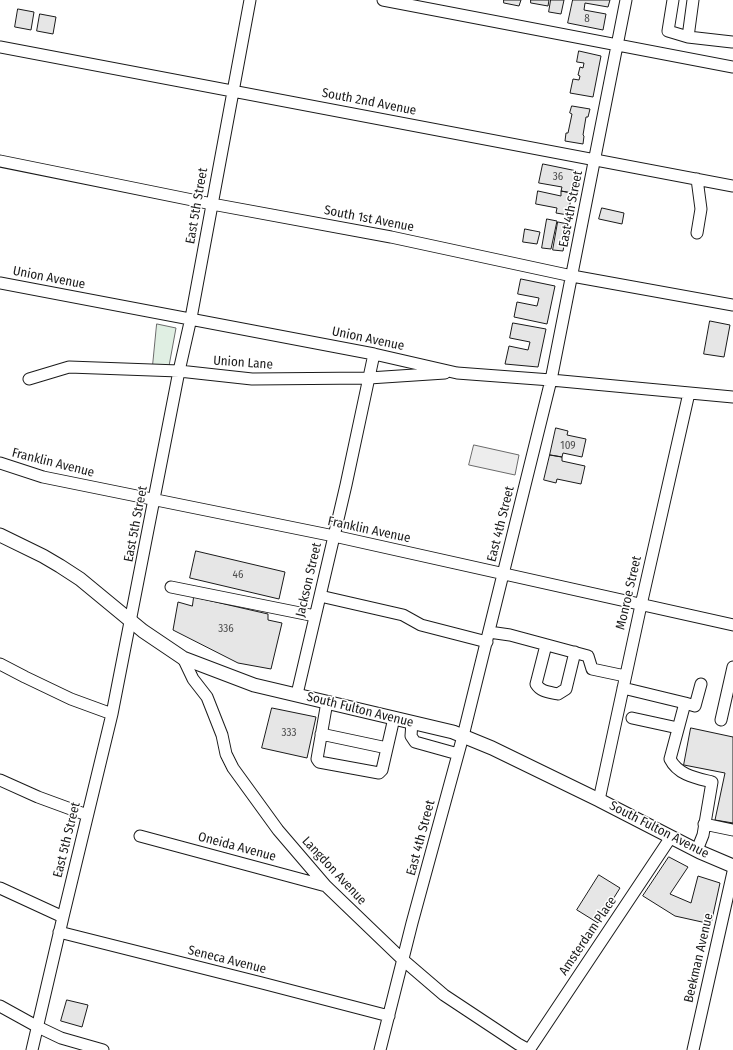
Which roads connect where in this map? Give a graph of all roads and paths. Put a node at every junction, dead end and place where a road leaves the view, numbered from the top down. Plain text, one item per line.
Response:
1 (250, 0) edge
2 (383, 0) edge
3 (626, 0) edge
4 (673, 0) edge
5 (693, 0) edge
6 (688, 37) junction
7 (732, 42) edge
8 (617, 45) junction
9 (0, 47) edge
10 (733, 67) edge
11 (233, 91) junction
12 (594, 159) junction
13 (0, 161) edge
14 (697, 179) junction
15 (733, 186) edge
16 (212, 204) junction
17 (697, 233) dead end
18 (572, 276) junction
19 (0, 283) edge
20 (733, 305) edge
21 (191, 318) junction
22 (374, 354) junction
23 (180, 371) junction
24 (457, 373) junction
25 (368, 378) junction
26 (30, 379) dead end
27 (551, 380) junction
28 (689, 394) junction
29 (733, 397) edge
30 (0, 463) edge
31 (155, 500) junction
32 (0, 535) edge
33 (334, 536) junction
34 (504, 574) junction
35 (171, 587) dead end
36 (320, 596) junction
37 (641, 605) junction
38 (315, 616) junction
39 (131, 621) junction
40 (733, 625) edge
41 (488, 637) junction
42 (546, 644) junction
43 (575, 652) junction
44 (183, 658) junction
45 (0, 664) edge
46 (733, 667) edge
47 (626, 676) junction
48 (701, 684) dead end
49 (623, 688) junction
50 (297, 694) junction
51 (327, 702) junction
52 (685, 703) junction
53 (112, 714) junction
54 (394, 718) junction
55 (632, 718) dead end
56 (721, 720) dead end
57 (412, 722) junction
58 (678, 728) junction
59 (321, 734) junction
60 (463, 736) junction
61 (387, 748) junction
62 (458, 754) junction
63 (0, 780) edge
64 (598, 800) junction
65 (87, 815) junction
66 (704, 824) junction
67 (733, 830) edge
68 (140, 836) dead end
69 (671, 837) junction
70 (697, 850) junction
71 (733, 866) edge
72 (733, 872) edge
73 (326, 886) junction
74 (0, 888) edge
75 (63, 917) junction
76 (59, 932) junction
77 (402, 960) junction
78 (0, 1006) edge
79 (388, 1016) junction
80 (38, 1027) junction
81 (32, 1050) edge
82 (102, 1050) edge
83 (380, 1050) edge
84 (529, 1050) edge
85 (693, 1050) edge

1 - 11 street, East 5th Street
2 - 8 street
3 - 8 street, East 4th Street
4 - 6 street
5 - 6 street
6 - 7 street
8 - 10 street
8 - 12 street, East 4th Street
9 - 11 street, South 2nd Avenue
11 - 12 street, South 2nd Avenue
11 - 16 street, East 5th Street
12 - 14 street, South 2nd Avenue
12 - 18 street, East 4th Street
13 - 16 street, South 1st Avenue
14 - 15 street, South 2nd Avenue
14 - 17 street
16 - 18 street, South 1st Avenue
16 - 21 street, East 5th Street
18 - 20 street, South 1st Avenue
18 - 27 street, East 4th Street
19 - 21 street, Union Avenue
21 - 22 street, Union Avenue
21 - 23 street, East 5th Street
22 - 24 street, Union Avenue
22 - 25 street, Jackson Street
23 - 25 street, Union Lane
23 - 26 street, Union Lane
23 - 31 street, East 5th Street
24 - 25 street, Union Lane
24 - 27 street, Union Avenue
25 - 33 street, Jackson Street
27 - 28 street, Union Avenue
27 - 34 street, East 4th Street
28 - 29 street, Union Avenue
28 - 37 street, Monroe Street
30 - 31 street, Franklin Avenue
31 - 33 street, Franklin Avenue
31 - 39 street, East 5th Street
32 - 39 main road, South Fulton Avenue
33 - 34 street, Franklin Avenue
33 - 36 street, Jackson Street
34 - 37 street, Franklin Avenue
34 - 41 street, East 4th Street
35 - 38 street
36 - 38 street, Jackson Street
36 - 41 street
37 - 40 street, Franklin Avenue
37 - 47 street, Monroe Street
38 - 50 street, Jackson Street
39 - 44 main road, South Fulton Avenue
39 - 53 street, East 5th Street
41 - 42 street
41 - 60 street, East 4th Street
42 - 43 street
42 - 43 street
43 - 47 street
44 - 50 main road, South Fulton Avenue
44 - 73 street, Langdon Avenue
45 - 53 street
46 - 56 street
47 - 49 street, Monroe Street
48 - 52 street
49 - 52 street
49 - 64 street, Monroe Street
50 - 51 main road, South Fulton Avenue
51 - 54 main road, South Fulton Avenue
51 - 59 street
52 - 58 street
53 - 65 street, East 5th Street
54 - 57 main road, South Fulton Avenue
54 - 61 street
55 - 58 street
57 - 60 main road, South Fulton Avenue
57 - 62 street
58 - 66 street
59 - 61 street
59 - 61 street
60 - 62 street, East 4th Street
60 - 64 main road, South Fulton Avenue
62 - 77 street, East 4th Street
63 - 65 street
64 - 69 main road, South Fulton Avenue
65 - 75 street, East 5th Street
66 - 67 street
66 - 70 street
68 - 73 street, Oneida Avenue
69 - 70 main road, South Fulton Avenue
69 - 84 street, Amsterdam Place
70 - 71 main road, South Fulton Avenue
72 - 85 street, Beekman Avenue
73 - 77 street, Langdon Avenue
74 - 75 street
75 - 76 street, East 5th Street
76 - 79 street, Seneca Avenue
76 - 80 street, East 5th Street
77 - 79 street, East 4th Street
77 - 84 street, Langdon Avenue
78 - 80 street
79 - 83 street, East 4th Street
80 - 81 street, East 5th Street
80 - 82 street

